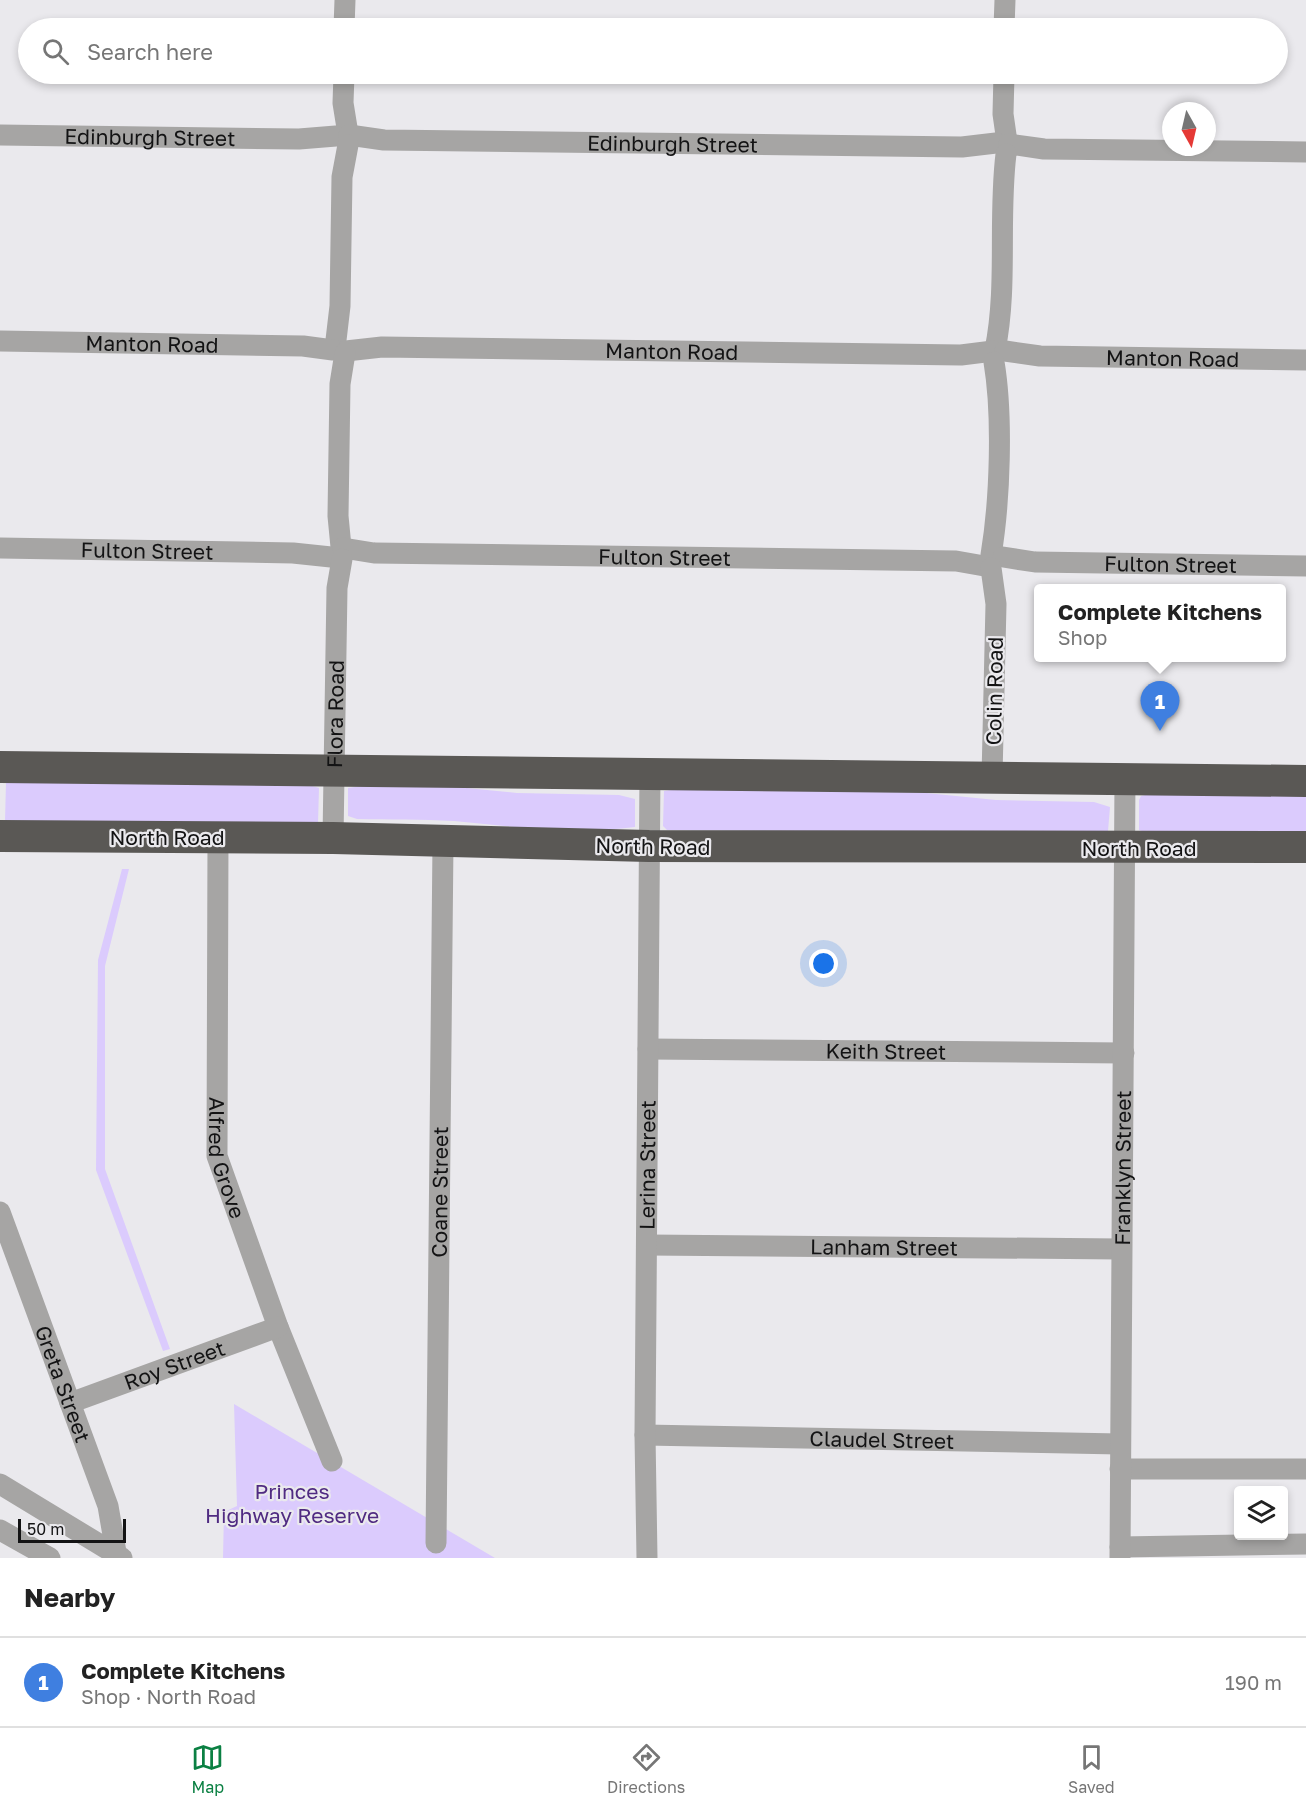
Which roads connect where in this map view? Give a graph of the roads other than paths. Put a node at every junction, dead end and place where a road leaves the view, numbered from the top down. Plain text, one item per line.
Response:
1 (345, 0) edge
2 (1005, 0) edge
3 (345, 18) edge
4 (1004, 18) edge
5 (344, 84) edge
6 (1004, 84) edge
7 (0, 135) edge
8 (343, 139) junction
9 (1002, 148) junction
10 (1306, 153) edge
11 (0, 341) edge
12 (340, 346) junction
13 (999, 356) junction
14 (1306, 360) edge
15 (0, 548) edge
16 (337, 553) junction
17 (997, 562) junction
18 (1306, 566) edge
19 (0, 767) edge
20 (334, 771) junction
21 (650, 772) junction
22 (992, 777) junction
23 (1125, 778) junction
24 (1306, 781) edge
25 (0, 836) edge
26 (218, 837) junction
27 (333, 838) junction
28 (443, 842) junction
29 (649, 846) junction
30 (1125, 848) junction
31 (1306, 848) edge
32 (648, 1049) junction
33 (1124, 1053) junction
34 (0, 1212) edge
35 (648, 1245) junction
36 (1120, 1249) junction
37 (278, 1327) junction
38 (70, 1403) junction
39 (645, 1435) junction
40 (1120, 1444) junction
41 (332, 1461) dead end
42 (1120, 1469) junction
43 (1306, 1469) edge
44 (0, 1484) edge
45 (0, 1530) edge
46 (436, 1543) dead end
47 (1306, 1544) edge
48 (1120, 1552) edge
49 (119, 1557) edge
50 (51, 1558) edge
51 (647, 1558) edge

1 - 3 street
2 - 4 street
5 - 8 street, Flora Road
6 - 9 street, Colin Road
7 - 8 street, Edinburgh Street
8 - 9 street, Edinburgh Street
8 - 12 street, Flora Road
9 - 10 street, Edinburgh Street
9 - 13 street, Colin Road
11 - 12 street, Manton Road
12 - 13 street, Manton Road
12 - 16 street, Flora Road
13 - 14 street, Manton Road
13 - 17 street, Colin Road
15 - 16 street, Fulton Street
16 - 17 street, Fulton Street
16 - 20 street, Flora Road
17 - 18 street, Fulton Street
17 - 22 street, Colin Road
19 - 20 highway
20 - 21 highway
20 - 27 street, Flora Road
21 - 22 highway
21 - 29 street, Lerina Street
22 - 23 highway
23 - 24 highway
23 - 30 street, Franklyn Street
25 - 26 highway, North Road
26 - 27 highway, North Road
26 - 37 street, Alfred Grove
27 - 28 highway, North Road
28 - 29 highway, North Road
28 - 46 street, Coane Street
29 - 30 highway, North Road
29 - 32 street, Lerina Street
30 - 31 highway, North Road
30 - 33 street, Franklyn Street
32 - 33 street, Keith Street
32 - 35 street, Lerina Street
33 - 36 street, Franklyn Street
34 - 38 street, Greta Street
35 - 36 street, Lanham Street
35 - 39 street, Lerina Street
36 - 40 street, Franklyn Street
37 - 38 street, Roy Street
37 - 41 street, Alfred Grove
38 - 49 street, Greta Street
39 - 40 street, Claudel Street
39 - 51 street, Lerina Street
40 - 42 street, Franklyn Street
42 - 43 street
42 - 48 street, Franklyn Street
44 - 49 street
45 - 50 street
47 - 48 street

